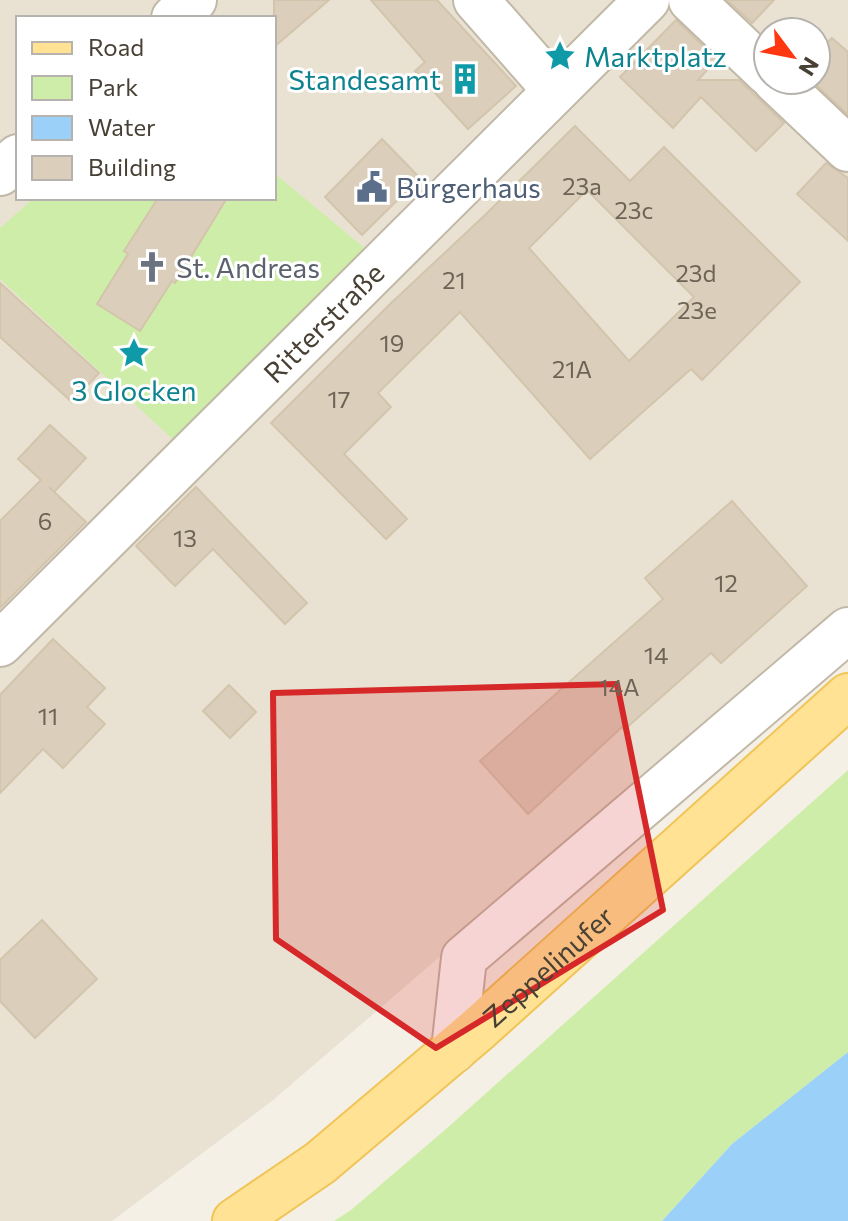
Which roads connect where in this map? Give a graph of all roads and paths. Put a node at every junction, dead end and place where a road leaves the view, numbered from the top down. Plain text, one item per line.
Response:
1 (194, 0) edge
2 (476, 0) edge
3 (647, 0) edge
4 (691, 0) edge
5 (176, 16) edge
6 (752, 58) edge
7 (555, 90) junction
8 (792, 96) edge
9 (848, 149) edge
10 (16, 159) edge
11 (0, 173) edge
12 (848, 630) edge
13 (0, 644) edge
14 (848, 696) edge
15 (454, 1050) junction
16 (235, 1221) edge

1 - 5 street
2 - 7 street
3 - 7 street, Ritterstraße
4 - 6 street
7 - 13 street, Ritterstraße
8 - 9 street
10 - 11 street
12 - 15 street, Zeppelinufer
14 - 15 main road, Zeppelinufer
15 - 16 main road, Zeppelinufer

